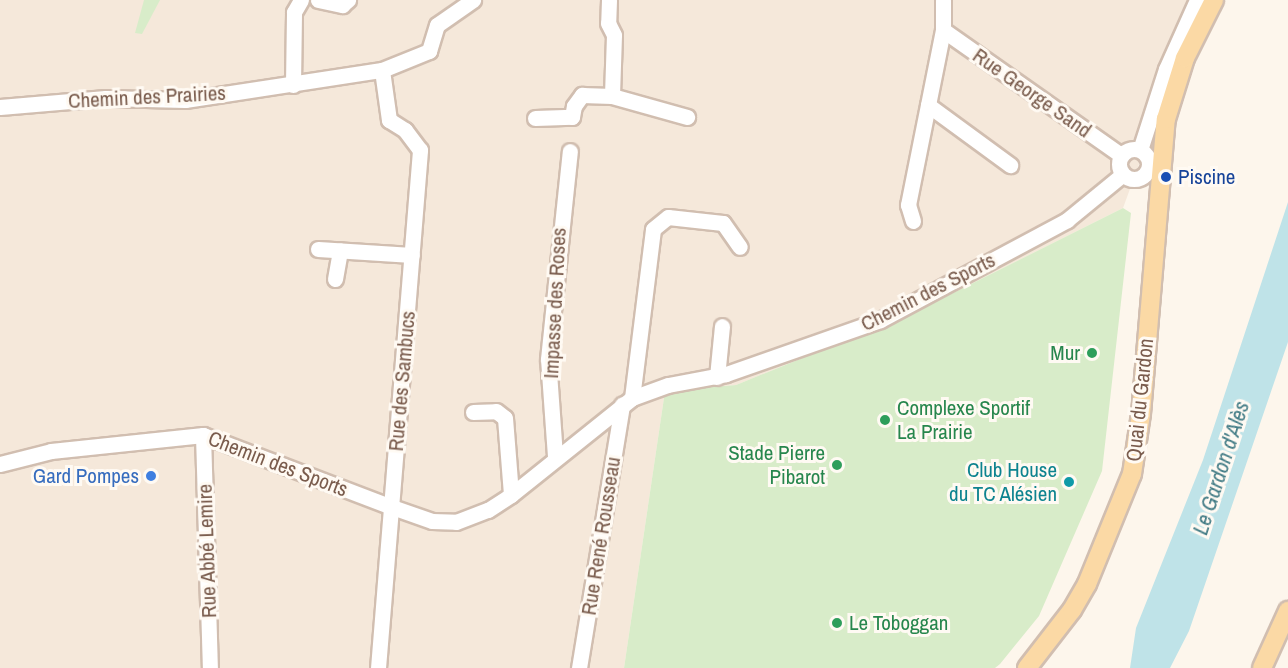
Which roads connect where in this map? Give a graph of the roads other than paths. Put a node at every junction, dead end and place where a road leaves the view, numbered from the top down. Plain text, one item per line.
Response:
1 (301, 0) edge
2 (318, 0) edge
3 (348, 0) edge
4 (473, 0) edge
5 (609, 0) edge
6 (943, 0) edge
7 (1197, 0) edge
8 (1214, 0) edge
9 (943, 30) junction
10 (382, 69) junction
11 (293, 85) junction
12 (612, 96) junction
13 (2, 102) edge
14 (928, 105) junction
15 (535, 117) dead end
16 (687, 117) dead end
17 (1140, 150) junction
18 (570, 151) dead end
19 (1121, 155) junction
20 (1010, 165) dead end
21 (1122, 175) junction
22 (913, 221) dead end
23 (740, 247) dead end
24 (318, 249) dead end
25 (340, 250) junction
26 (412, 255) junction
27 (335, 279) dead end
28 (722, 326) dead end
29 (717, 376) junction
30 (627, 401) junction
31 (473, 411) dead end
32 (203, 435) junction
33 (555, 456) junction
34 (0, 464) edge
35 (511, 495) junction
36 (392, 507) junction
37 (1288, 611) edge
38 (1266, 667) edge
39 (210, 668) edge
40 (378, 668) edge
41 (579, 668) edge
42 (1027, 668) edge

1 - 11 street
2 - 3 street
4 - 10 street, Chemin des Prairies
5 - 12 street
6 - 9 street
7 - 17 street
8 - 42 main road, Quai du Gardon
9 - 14 street
9 - 19 street, Rue George Sand
10 - 11 street, Chemin des Prairies
10 - 26 street, Rue des Sambucs
11 - 13 street, Chemin des Prairies
12 - 15 street
12 - 16 street
14 - 20 street
14 - 22 street
17 - 19 street
17 - 21 street
18 - 33 street, Impasse des Roses
19 - 21 street
21 - 29 street, Chemin des Sports
23 - 30 street, Rue René Rousseau
24 - 25 street
25 - 26 street
25 - 27 street
26 - 36 street, Rue des Sambucs
28 - 29 street
29 - 30 street, Chemin des Sports
30 - 33 street, Chemin des Sports
30 - 41 street, Rue René Rousseau
31 - 35 street
32 - 34 street, Chemin des Sports
32 - 36 street, Chemin des Sports
32 - 39 street, Rue Abbé Lemire
33 - 35 street, Chemin des Sports
35 - 36 street, Chemin des Sports
36 - 40 street, Rue des Sambucs
37 - 38 main road

